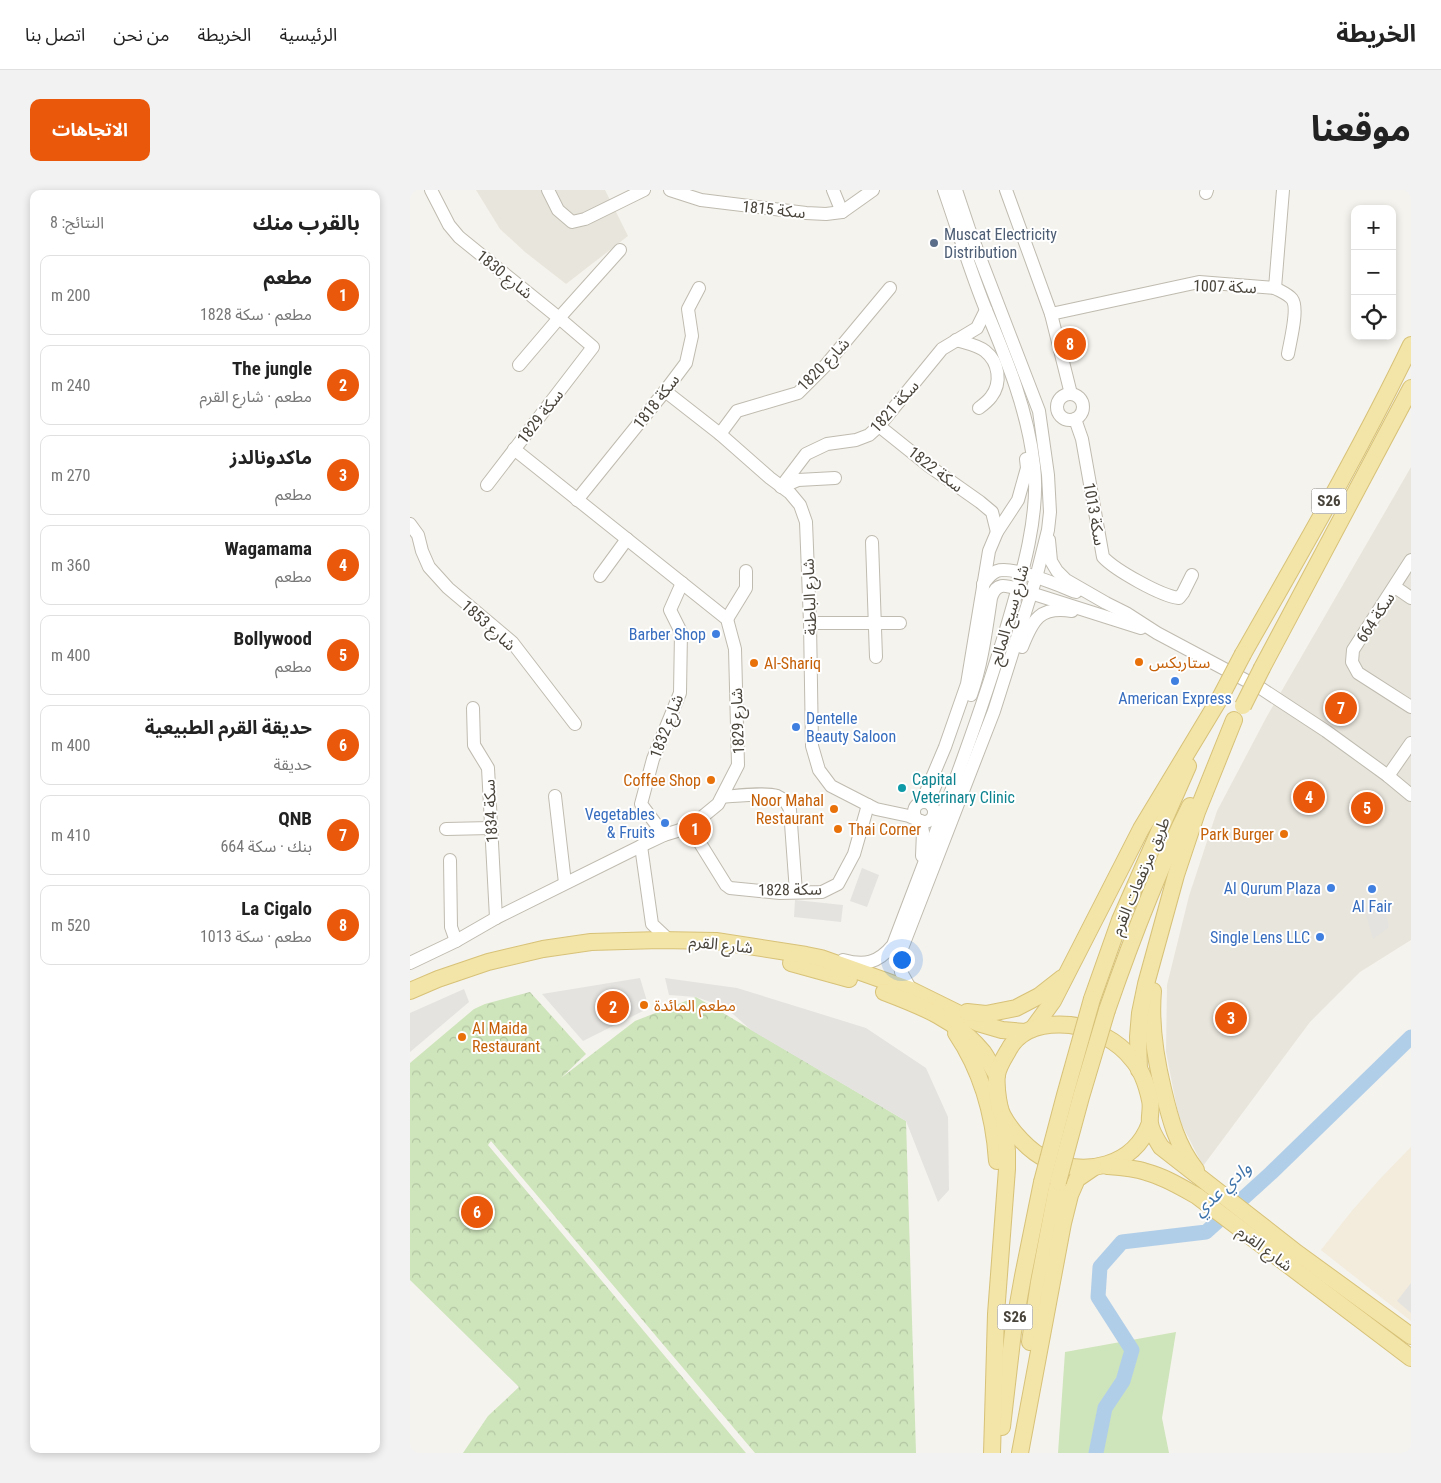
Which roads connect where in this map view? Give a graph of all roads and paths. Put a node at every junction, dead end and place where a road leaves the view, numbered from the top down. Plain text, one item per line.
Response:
1 (431, 190) edge
2 (548, 190) edge
3 (644, 190) edge
4 (670, 190) edge
5 (833, 190) edge
6 (873, 190) edge
7 (944, 190) edge
8 (956, 190) edge
9 (1006, 190) edge
10 (1283, 190) edge
11 (842, 212) junction
12 (620, 250) dead end
13 (699, 288) dead end
14 (890, 288) dead end
15 (1275, 288) junction
16 (986, 310) junction
17 (1051, 314) junction
18 (559, 318) junction
19 (976, 328) junction
20 (997, 334) junction
21 (956, 340) junction
22 (1411, 345) edge
23 (593, 348) joint
24 (1288, 354) dead end
25 (518, 365) dead end
26 (1030, 387) junction
27 (1411, 388) edge
28 (665, 391) junction
29 (1071, 394) junction
30 (1059, 407) junction
31 (979, 408) dead end
32 (1024, 414) junction
33 (1075, 419) junction
34 (879, 426) junction
35 (1043, 432) junction
36 (720, 434) junction
37 (514, 449) junction
38 (834, 478) dead end
39 (487, 485) dead end
40 (781, 487) junction
41 (577, 500) junction
42 (992, 512) junction
43 (1011, 512) junction
44 (410, 524) edge
45 (1048, 530) junction
46 (997, 532) junction
47 (627, 539) junction
48 (872, 542) dead end
49 (1411, 560) edge
50 (746, 570) dead end
51 (1023, 574) junction
52 (1192, 575) dead end
53 (600, 576) dead end
54 (1036, 578) junction
55 (682, 583) junction
56 (983, 584) junction
57 (1395, 587) junction
58 (1018, 589) junction
59 (1032, 593) junction
60 (1411, 598) edge
61 (1104, 609) junction
62 (728, 619) junction
63 (810, 623) junction
64 (876, 623) junction
65 (900, 623) dead end
66 (876, 657) dead end
67 (1000, 691) junction
68 (1220, 698) junction
69 (1411, 707) edge
70 (473, 708) dead end
71 (1238, 713) junction
72 (575, 724) dead end
73 (1411, 743) edge
74 (1388, 776) junction
75 (1411, 794) edge
76 (555, 796) dead end
77 (722, 797) junction
78 (868, 805) junction
79 (922, 805) junction
80 (901, 814) junction
81 (919, 821) junction
82 (690, 826) junction
83 (491, 828) junction
84 (446, 829) dead end
85 (664, 835) junction
86 (641, 846) junction
87 (450, 860) dead end
88 (918, 877) junction
89 (565, 883) junction
90 (796, 892) junction
91 (496, 918) junction
92 (652, 924) junction
93 (637, 940) junction
94 (669, 940) junction
95 (1159, 940) junction
96 (456, 942) junction
97 (806, 955) junction
98 (410, 963) edge
99 (1066, 974) junction
100 (911, 990) junction
101 (410, 991) edge
102 (410, 1003) edge
103 (945, 1012) junction
104 (1030, 1030) junction
105 (1139, 1070) junction
106 (997, 1075) junction
107 (1003, 1116) junction
108 (1150, 1123) junction
109 (1100, 1167) junction
110 (1050, 1182) junction
111 (1207, 1183) junction
112 (1001, 1227) junction
113 (1411, 1336) edge
114 (1411, 1358) edge
115 (992, 1453) edge
116 (999, 1453) edge
117 (1018, 1453) edge

1 - 18 street, 1830 شارع
2 - 3 street
4 - 11 street, سكة 1815
5 - 11 street
6 - 11 street
7 - 16 street, شارع سيح المالح
8 - 26 street, شارع سيح المالح
9 - 17 street
10 - 15 street, سكة 1007
12 - 18 street
13 - 28 street, سكة 1818
14 - 36 street, 1820 شارع
15 - 17 street, سكة 1007
15 - 24 street
16 - 19 street, سكة 1821
16 - 20 street, شارع سيح المالح
17 - 29 street
18 - 23 street, 1830 شارع
18 - 25 street
19 - 20 street
19 - 21 street, سكة 1821
20 - 32 street, شارع سيح المالح
21 - 31 street
21 - 34 street, سكة 1821
22 - 68 main road, طريق مرتفعات القرم / S26, bridge
23 - 37 street, سكة 1829
26 - 30 street
26 - 35 street, شارع سيح المالح
27 - 71 main road, طريق مرتفعات القرم / S26, bridge
28 - 36 street, شارع الباطنة
28 - 41 street, سكة 1818
29 - 30 street
29 - 33 street
30 - 33 street
30 - 35 street
32 - 43 street
32 - 51 street, شارع سيح المالح
33 - 52 street, سكة 1013
34 - 40 street, سكة 1821
34 - 42 street, سكة 1822
35 - 45 street, شارع سيح المالح
36 - 40 street, شارع الباطنة
37 - 39 street, سكة 1829
37 - 41 street
38 - 40 street
40 - 63 street, شارع الباطنة
41 - 47 street
42 - 43 street
42 - 46 street
43 - 46 street
44 - 72 street, شارع 1853
45 - 54 street, شارع سيح المالح
45 - 61 street
46 - 56 street
47 - 53 street
47 - 55 street
48 - 64 street
49 - 57 street, سكة 664
50 - 62 street
51 - 54 street
51 - 56 street
51 - 58 street, شارع سيح المالح
54 - 59 street, شارع سيح المالح
54 - 61 street
55 - 62 street
55 - 85 street, 1832 شارع
56 - 79 street
57 - 60 street
57 - 69 street, سكة 664
58 - 59 street
58 - 79 street
58 - 88 street, شارع سيح المالح
59 - 61 street
59 - 67 street, شارع سيح المالح
61 - 67 street
61 - 74 street
62 - 77 street, 1829 شارع
63 - 64 street
63 - 78 street, شارع الباطنة
64 - 65 street
64 - 66 street
67 - 100 street, شارع سيح المالح
68 - 99 main road
68 - 110 main road, طريق مرتفعات القرم / S26, bridge
70 - 83 street, سكة 1834
71 - 95 main road
71 - 110 main road, طريق مرتفعات القرم / S26, bridge
73 - 74 street
74 - 75 street
76 - 89 street
77 - 82 street, 1829 شارع
77 - 90 street
78 - 80 street, شارع الباطنة
78 - 90 street, سكة 1828
79 - 80 street
79 - 81 street
79 - 81 street
80 - 81 street, شارع الباطنة
81 - 88 street
82 - 85 street, 1829 شارع
82 - 90 street, سكة 1828
83 - 84 street
83 - 91 street, سكة 1834
85 - 86 street, 1829 شارع
86 - 89 street, 1829 شارع
86 - 92 street
87 - 96 street
88 - 97 street, شارع سيح المالح
89 - 91 street, 1829 شارع
91 - 96 street, 1829 شارع
92 - 93 street
92 - 94 street
93 - 94 main road, شارع القرم
93 - 101 main road, شارع القرم
94 - 97 main road, شارع القرم
95 - 105 main road
95 - 111 main road
96 - 98 street, 1829 شارع
97 - 100 main road, شارع القرم
99 - 103 main road
99 - 104 main road
100 - 103 main road, شارع القرم
102 - 103 main road, شارع القرم
103 - 104 main road, شارع القرم
103 - 106 main road, شارع القرم
103 - 112 main road
104 - 105 main road
104 - 106 main road
105 - 108 main road
106 - 107 main road
107 - 109 main road
107 - 112 main road
108 - 109 main road
108 - 111 main road, شارع القرم
109 - 114 main road, شارع القرم
109 - 117 main road
110 - 116 main road, طريق مرتفعات القرم / S26
110 - 117 main road, طريق مرتفعات القرم / S26
111 - 113 main road, شارع القرم
112 - 115 main road

